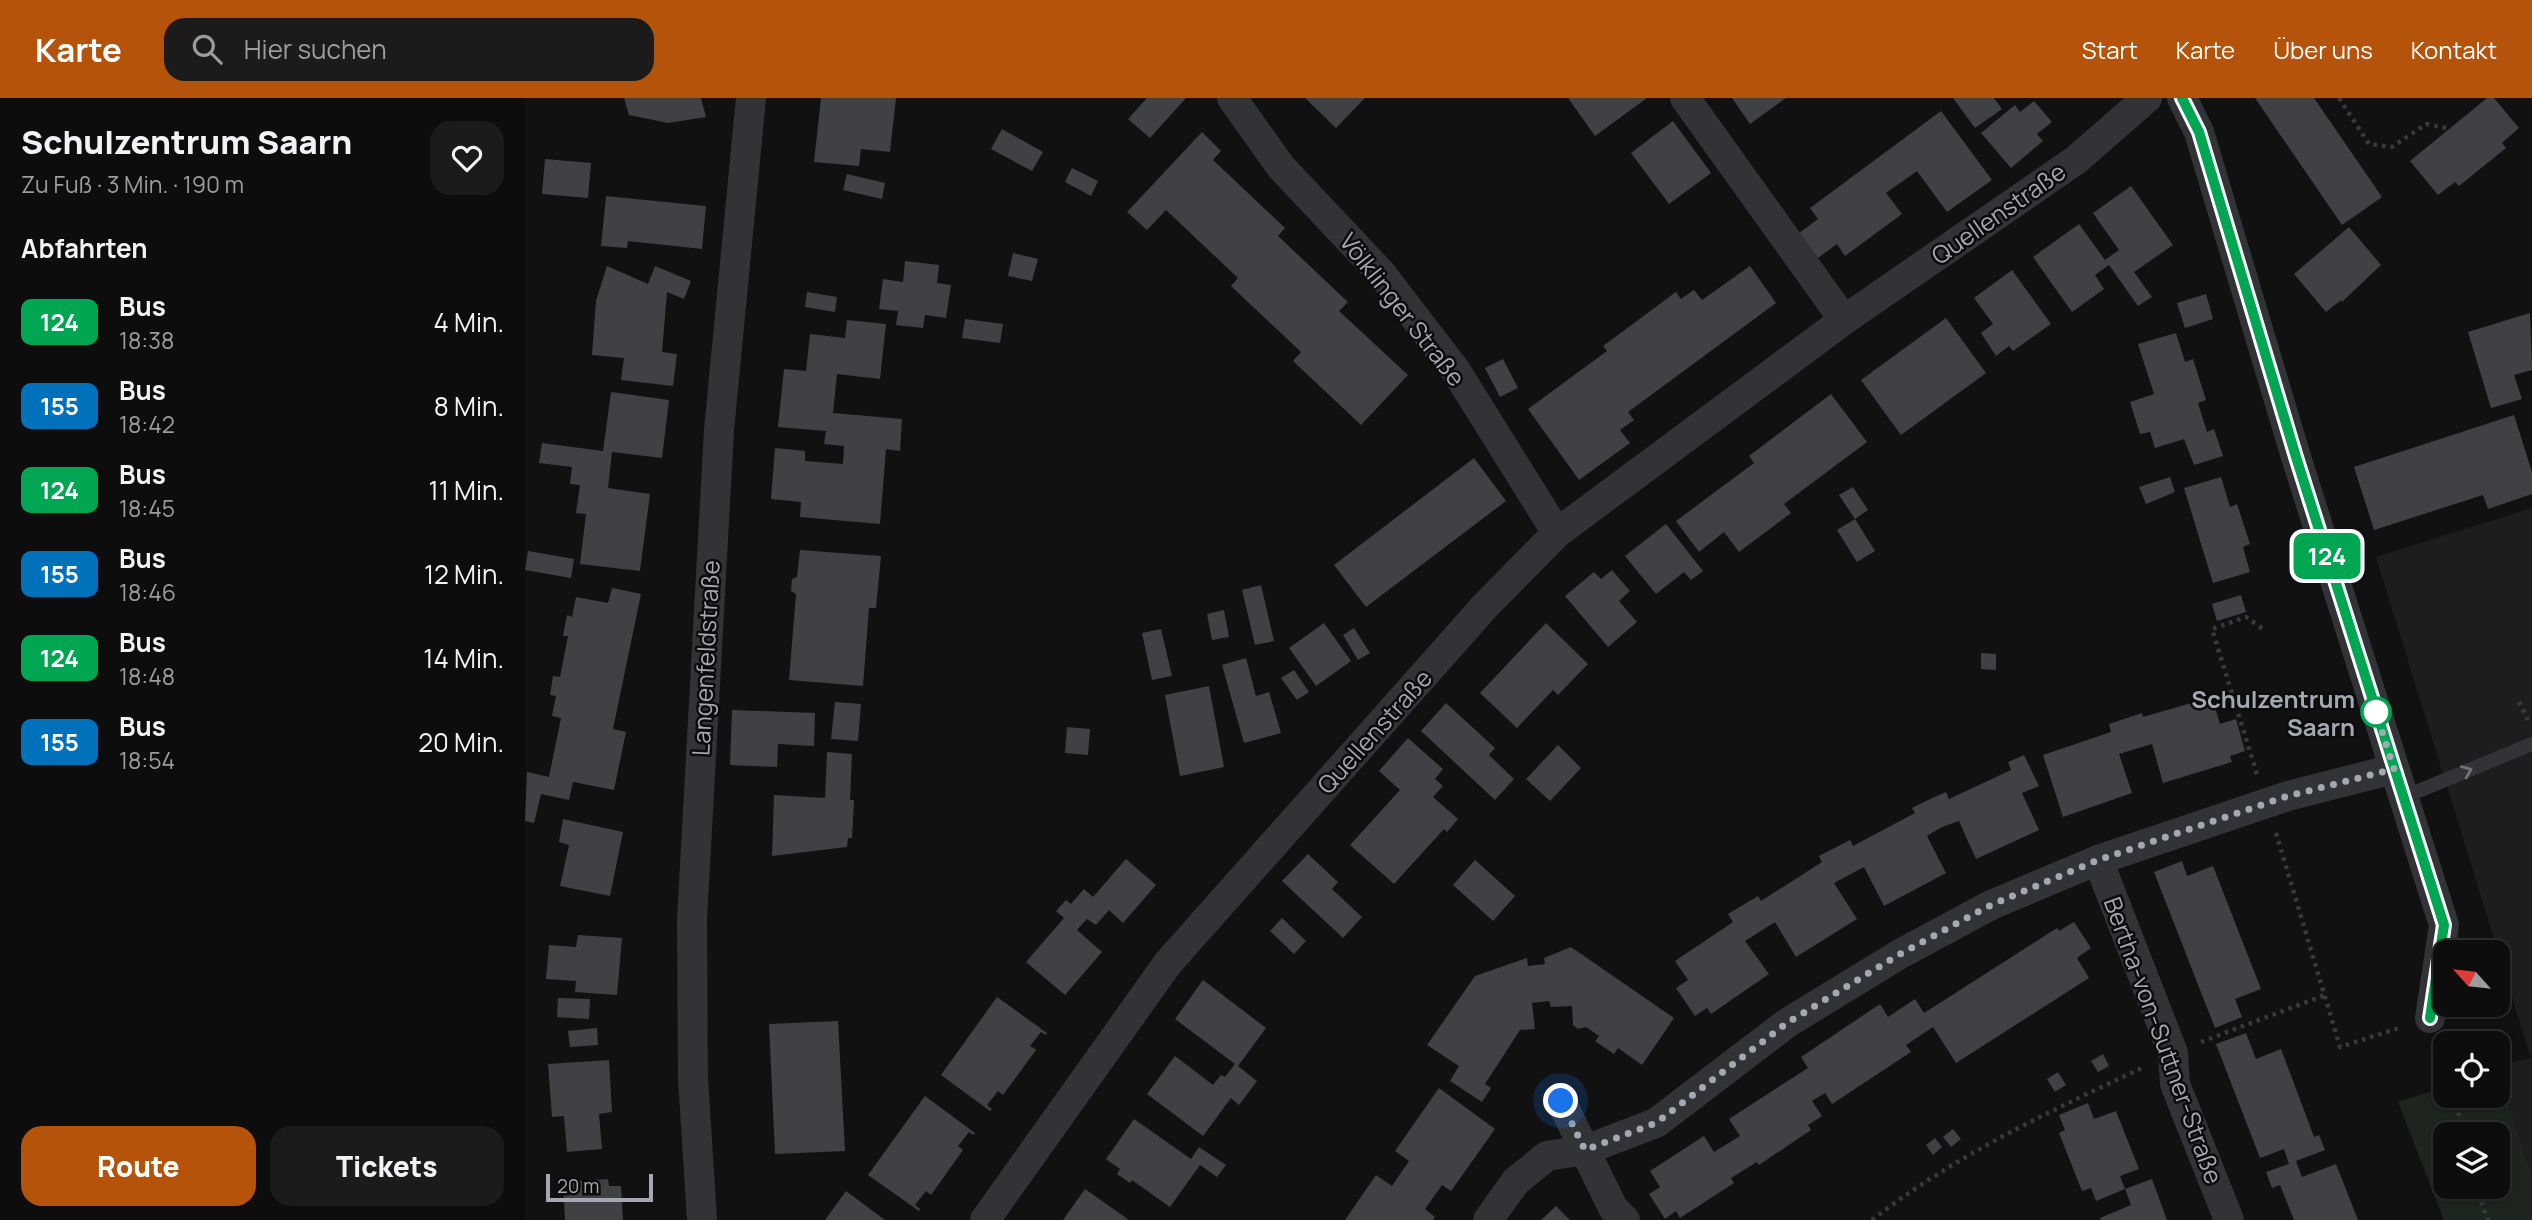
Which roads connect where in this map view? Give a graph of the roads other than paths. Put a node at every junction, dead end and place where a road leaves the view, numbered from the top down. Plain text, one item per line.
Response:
1 (751, 98) edge
2 (1232, 98) edge
3 (1685, 98) edge
4 (2147, 98) edge
5 (2182, 98) edge
6 (1844, 320) junction
7 (1557, 533) junction
8 (2532, 744) edge
9 (2399, 783) junction
10 (2098, 860) junction
11 (2430, 1018) road end
12 (1561, 1101) dead end
13 (1585, 1150) junction
14 (702, 1220) edge
15 (985, 1220) edge
16 (1488, 1220) edge
17 (1625, 1220) edge
18 (2229, 1220) edge

1 - 14 street, Langenfeldstraße
2 - 7 street, Völklinger Straße
3 - 6 street
4 - 6 street, Quellenstraße
5 - 9 street
6 - 7 street, Quellenstraße
7 - 15 street, Quellenstraße
9 -> 8 lane
9 - 10 street
9 - 11 street
10 - 13 street
10 - 18 street, Bertha-von-Suttner-Straße
12 - 13 street
13 - 16 street
13 - 17 street

